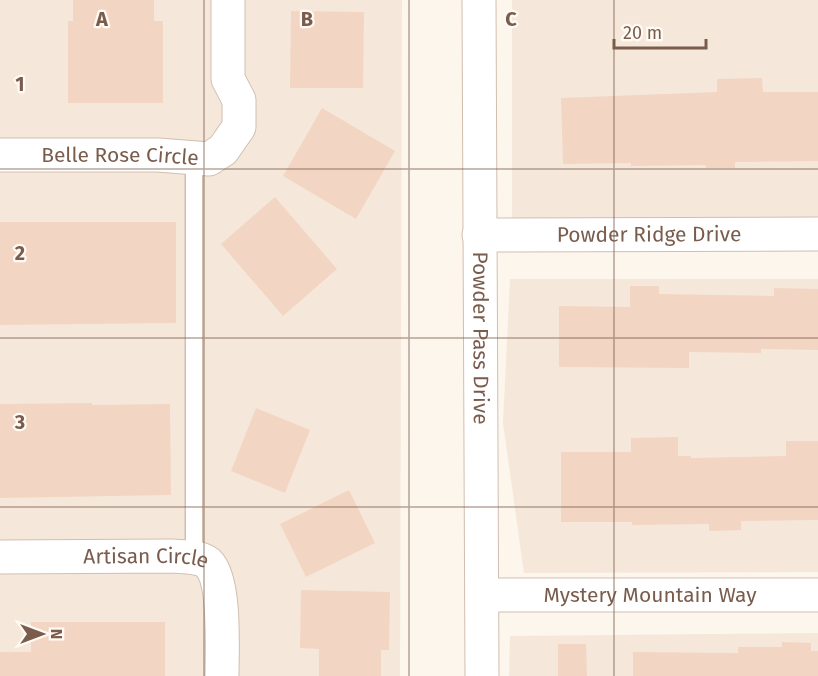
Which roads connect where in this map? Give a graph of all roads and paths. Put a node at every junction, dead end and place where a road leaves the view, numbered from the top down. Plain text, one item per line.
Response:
1 (228, 0) edge
2 (479, 0) edge
3 (0, 155) edge
4 (194, 159) junction
5 (818, 234) edge
6 (479, 235) junction
7 (0, 557) edge
8 (194, 558) junction
9 (818, 594) edge
10 (482, 595) junction
11 (222, 676) edge
12 (482, 676) edge

1 - 4 street, Belle Rose Circle
2 - 6 street, Powder Pass Drive
3 - 4 street, Belle Rose Circle
4 - 8 lane
5 - 6 street, Powder Ridge Drive
6 - 10 street, Powder Pass Drive
7 - 8 street, Artisan Circle
8 - 11 street, Artisan Circle
9 - 10 street, Mystery Mountain Way
10 - 12 street, Powder Pass Drive

